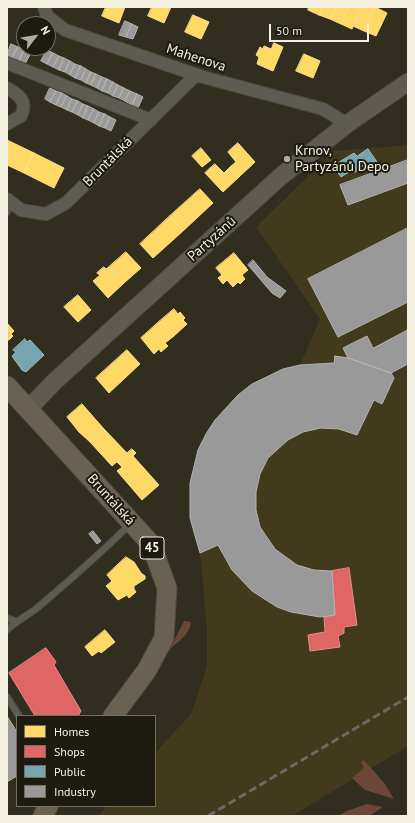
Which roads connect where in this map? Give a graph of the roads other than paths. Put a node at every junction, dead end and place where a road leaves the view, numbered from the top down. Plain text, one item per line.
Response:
1 (44, 7) edge
2 (7, 63) edge
3 (196, 75) junction
4 (408, 82) edge
5 (7, 88) edge
6 (151, 120) junction
7 (7, 124) edge
8 (347, 124) junction
9 (8, 205) edge
10 (7, 386) edge
11 (28, 409) junction
12 (131, 523) junction
13 (7, 618) edge
14 (15, 622) junction
15 (7, 630) edge
16 (7, 697) edge
17 (18, 715) edge
18 (114, 715) edge
19 (48, 807) edge
20 (43, 816) edge

1 - 3 street, Mahenova
2 - 6 street
3 - 6 street, Bruntálská
3 - 8 street, Mahenova
4 - 8 street, Partyzánů
5 - 7 street
6 - 9 street, Bruntálská
8 - 11 street, Partyzánů
10 - 11 main road, Bruntálská / 45
11 - 12 main road, Bruntálská / 45
12 - 14 lane
12 - 18 main road, Bruntálská / 45
13 - 14 lane
14 - 15 lane
16 - 17 lane
19 - 20 main road

